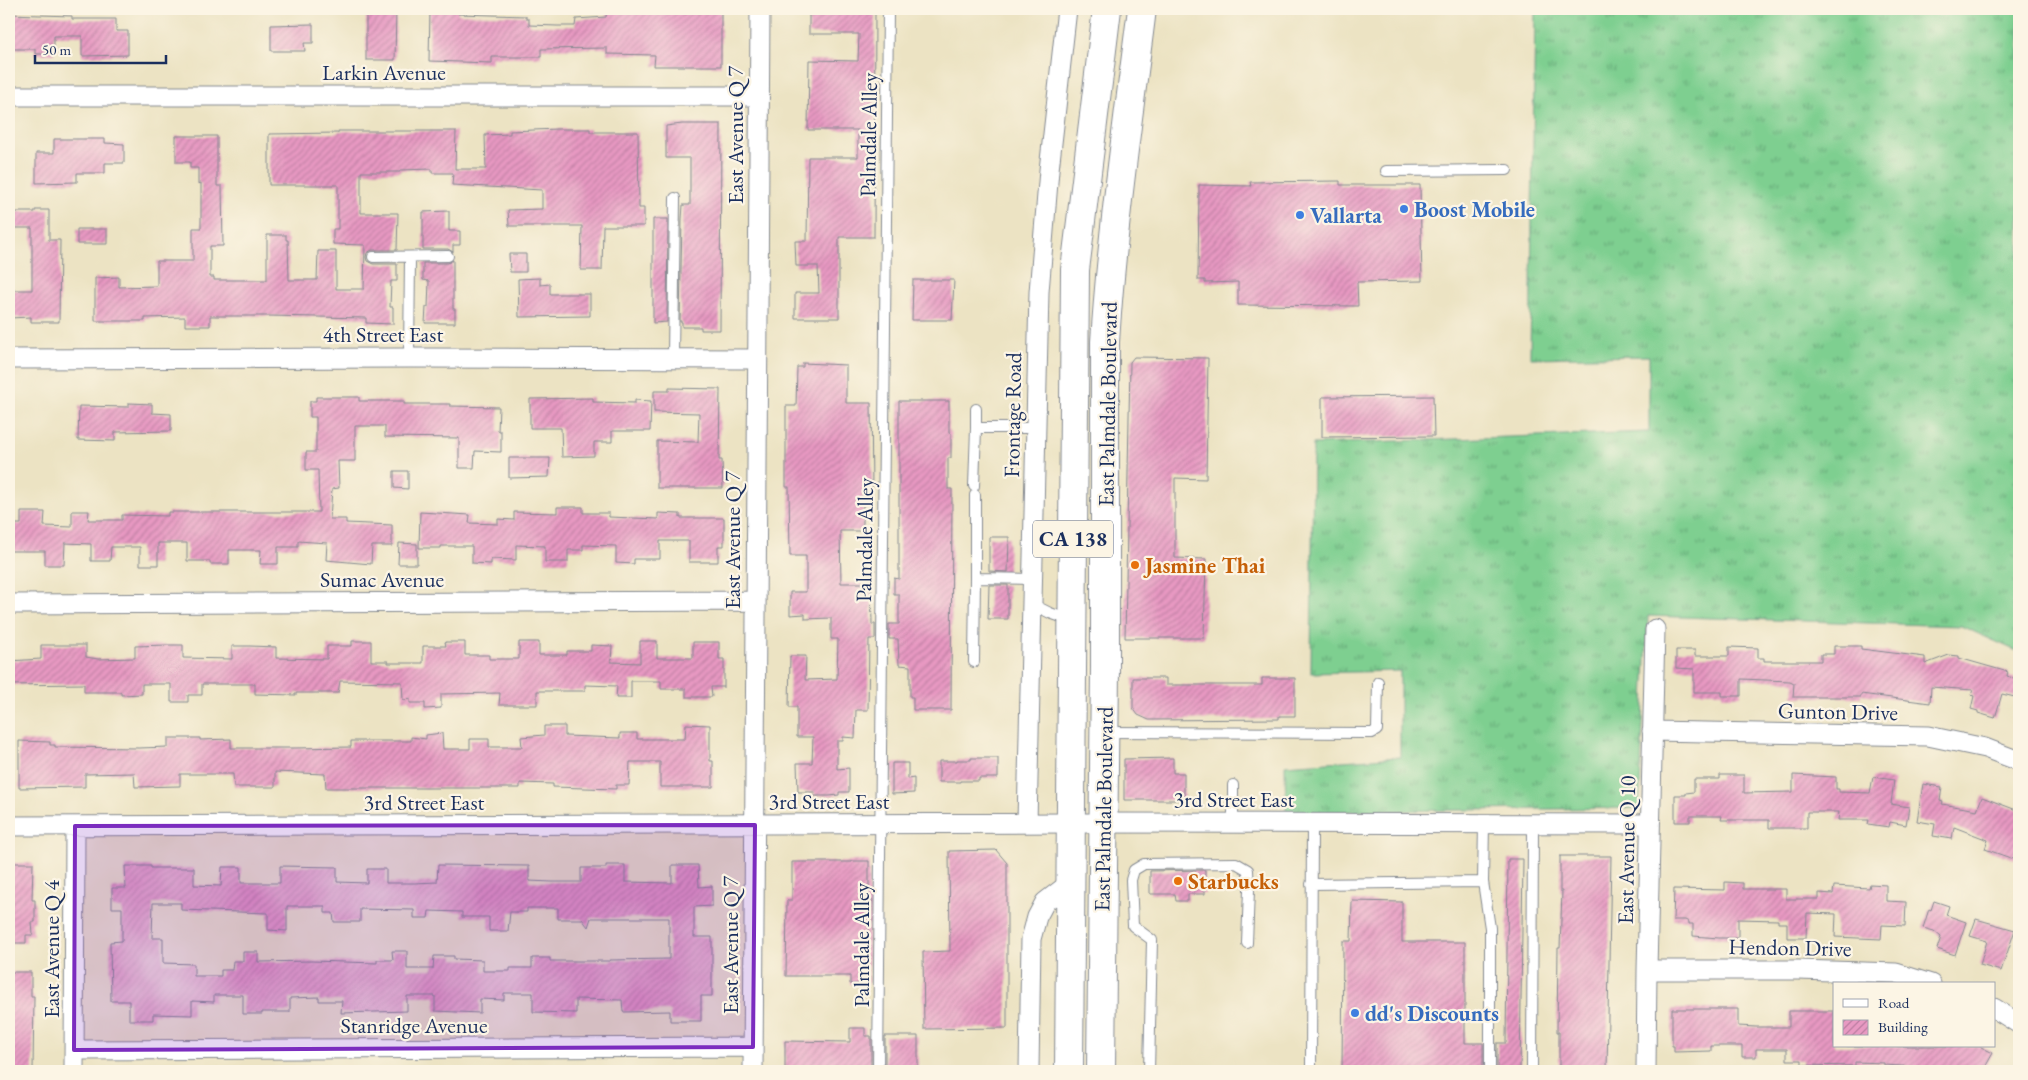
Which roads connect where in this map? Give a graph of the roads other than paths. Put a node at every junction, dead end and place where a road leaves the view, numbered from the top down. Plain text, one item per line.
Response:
1 (760, 9) edge
2 (888, 9) edge
3 (1067, 9) edge
4 (1107, 9) edge
5 (1142, 9) edge
6 (9, 96) edge
7 (759, 96) junction
8 (1507, 170) dead end
9 (1386, 171) dead end
10 (676, 198) dead end
11 (448, 256) dead end
12 (373, 257) dead end
13 (410, 257) junction
14 (410, 358) junction
15 (673, 358) junction
16 (9, 359) edge
17 (757, 359) junction
18 (976, 409) dead end
19 (976, 428) junction
20 (1036, 428) junction
21 (975, 578) junction
22 (1032, 579) junction
23 (755, 601) junction
24 (9, 604) edge
25 (1032, 604) junction
26 (1073, 621) junction
27 (1655, 629) dead end
28 (974, 662) dead end
29 (1378, 682) dead end
30 (1652, 731) junction
31 (1104, 732) junction
32 (2019, 761) edge
33 (1233, 784) dead end
34 (1028, 823) junction
35 (1070, 823) junction
36 (1102, 823) junction
37 (1232, 823) junction
38 (1312, 823) junction
39 (1484, 824) junction
40 (1533, 824) junction
41 (1650, 824) junction
42 (755, 825) junction
43 (880, 825) junction
44 (9, 826) edge
45 (75, 826) junction
46 (1071, 882) junction
47 (1483, 882) junction
48 (1312, 884) junction
49 (1247, 943) dead end
50 (1647, 970) junction
51 (1925, 982) edge
52 (1996, 1009) edge
53 (2019, 1024) edge
54 (753, 1047) junction
55 (74, 1050) junction
56 (74, 1071) edge
57 (753, 1071) edge
58 (878, 1071) edge
59 (1029, 1071) edge
60 (1069, 1071) edge
61 (1102, 1071) edge
62 (1149, 1071) edge
63 (1311, 1071) edge
64 (1490, 1071) edge
65 (1532, 1071) edge
66 (1646, 1071) edge

1 - 7 street, East Avenue Q 7
2 - 43 lane, Palmdale Alley
3 - 20 street, Frontage Road
4 - 26 highway, East Palmdale Boulevard / CA 138
5 - 31 highway, East Palmdale Boulevard / CA 138
6 - 7 street, Larkin Avenue
7 - 17 street, East Avenue Q 7
8 - 9 lane
10 - 15 lane
11 - 13 lane
12 - 13 lane
13 - 14 lane
14 - 15 street, 4th Street East
14 - 16 street, 4th Street East
15 - 17 street, 4th Street East
17 - 23 street, East Avenue Q 7
18 - 19 lane
19 - 20 lane
19 - 21 lane
20 - 22 street, Frontage Road
21 - 22 lane
21 - 28 lane
22 - 25 street, Frontage Road
23 - 24 street, Sumac Avenue
23 - 42 street, East Avenue Q 7
25 - 26 lane
25 - 34 street, Frontage Road
26 - 35 highway, East Palmdale Boulevard / CA 138
27 - 30 street, East Avenue Q 10
29 - 31 lane
30 - 32 street, Gunton Drive
30 - 41 street, East Avenue Q 10
31 - 36 highway, East Palmdale Boulevard / CA 138
33 - 37 lane
34 - 35 street, 3rd Street East
34 - 43 street, 3rd Street East
35 - 36 street, 3rd Street East
35 - 46 highway, East Palmdale Boulevard / CA 138
36 - 37 street, 3rd Street East
36 - 61 highway, East Palmdale Boulevard / CA 138
37 - 38 street, 3rd Street East
38 - 39 street, 3rd Street East
38 - 48 lane
39 - 40 street, 3rd Street East
39 - 47 lane
40 - 41 street, 3rd Street East
40 - 65 lane
41 - 50 street, East Avenue Q 10
42 - 43 street, 3rd Street East
42 - 45 street, 3rd Street East
42 - 54 street, East Avenue Q 7
43 - 58 lane, Palmdale Alley
44 - 45 street, 3rd Street East
45 - 55 street, East Avenue Q 4
46 - 59 street
46 - 60 highway, East Palmdale Boulevard / CA 138
47 - 48 lane
47 - 64 lane
48 - 63 lane
49 - 62 lane
50 - 51 street, Hendon Drive
50 - 66 street, East Avenue Q 10
52 - 53 street
54 - 55 street, Stanridge Avenue
54 - 57 street, East Avenue Q 7
55 - 56 street, East Avenue Q 4

